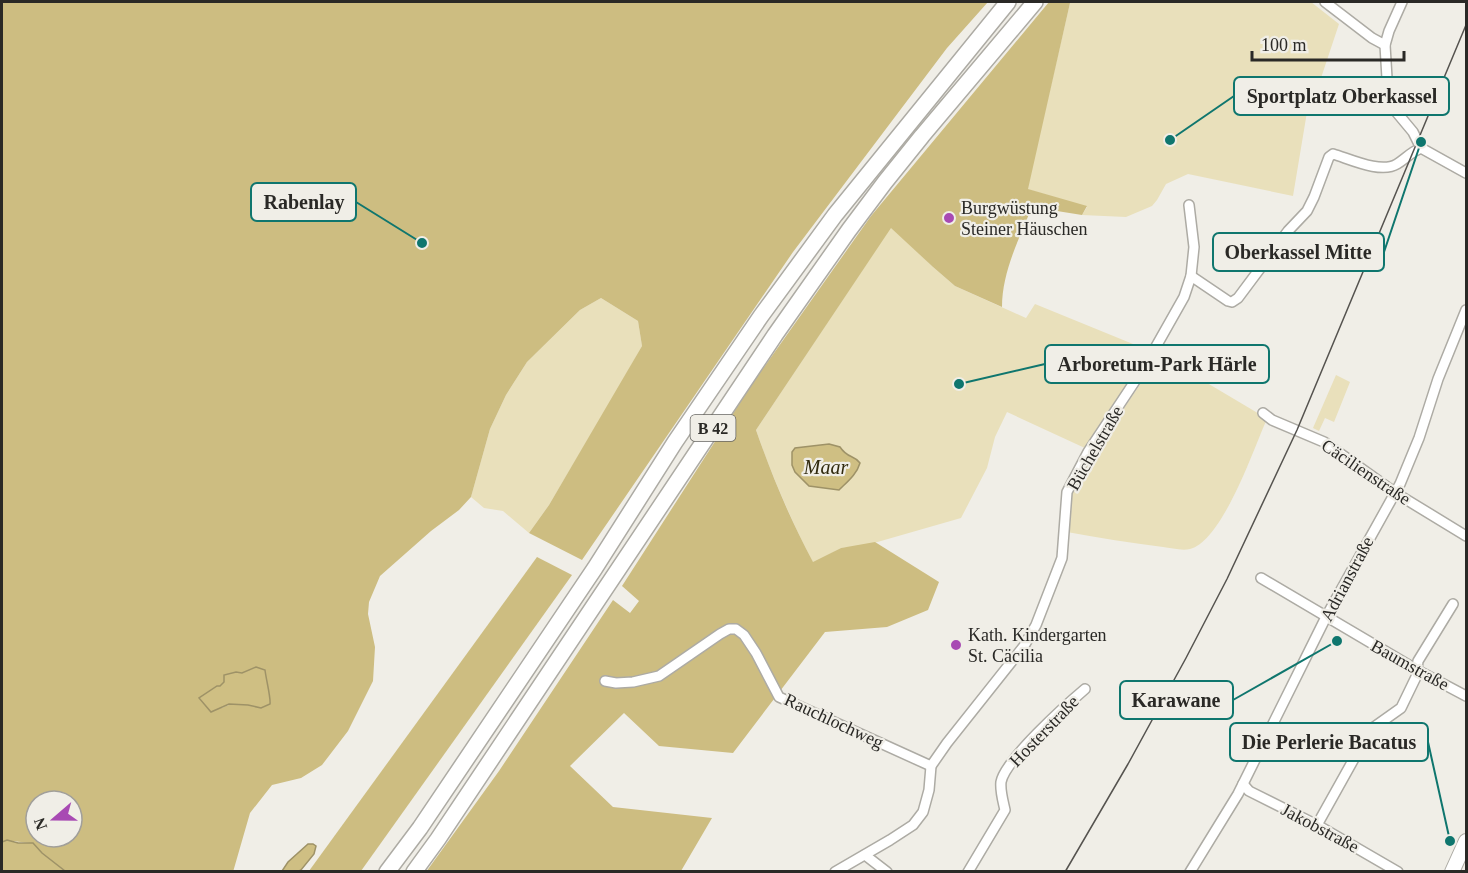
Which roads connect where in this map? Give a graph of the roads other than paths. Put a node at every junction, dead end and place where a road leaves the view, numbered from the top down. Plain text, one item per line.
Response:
1 (1008, 2) edge
2 (1035, 2) edge
3 (1325, 2) edge
4 (1402, 2) edge
5 (1385, 45) junction
6 (1421, 148) junction
7 (1467, 173) edge
8 (1189, 205) dead end
9 (1191, 276) junction
10 (1467, 309) edge
11 (1263, 413) dead end
12 (1395, 492) junction
13 (1467, 536) edge
14 (1261, 578) dead end
15 (1453, 604) dead end
16 (1326, 616) junction
17 (1417, 670) junction
18 (605, 681) dead end
19 (1085, 689) dead end
20 (1467, 696) edge
21 (931, 766) junction
22 (1242, 784) junction
23 (1317, 825) junction
24 (1467, 841) edge
25 (865, 855) junction
26 (387, 872) edge
27 (414, 872) edge
28 (835, 872) edge
29 (887, 872) edge
30 (968, 872) edge
31 (1190, 872) edge
32 (1398, 872) edge
33 (1452, 872) edge

1 - 26 highway, B 42
2 - 27 highway, B 42
3 - 5 street
4 - 5 street
5 - 6 street
6 - 7 street
6 - 9 street
8 - 9 street, Büchelstraße
9 - 21 street, Büchelstraße
10 - 12 street, Adrianstraße
11 - 12 street, Cäcilienstraße
12 - 13 street, Cäcilienstraße
12 - 16 street, Adrianstraße
14 - 16 street, Baumstraße
15 - 17 street
16 - 17 street, Baumstraße
16 - 22 street, Adrianstraße
17 - 20 street, Baumstraße
17 - 23 street
18 - 21 street, Rauchlochweg
19 - 30 street, Hosterstraße
21 - 25 street, Büchelstraße
22 - 23 street, Jakobstraße
22 - 31 street, Adrianstraße
23 - 32 street, Jakobstraße
24 - 33 main road
25 - 28 street, Büchelstraße
25 - 29 street

